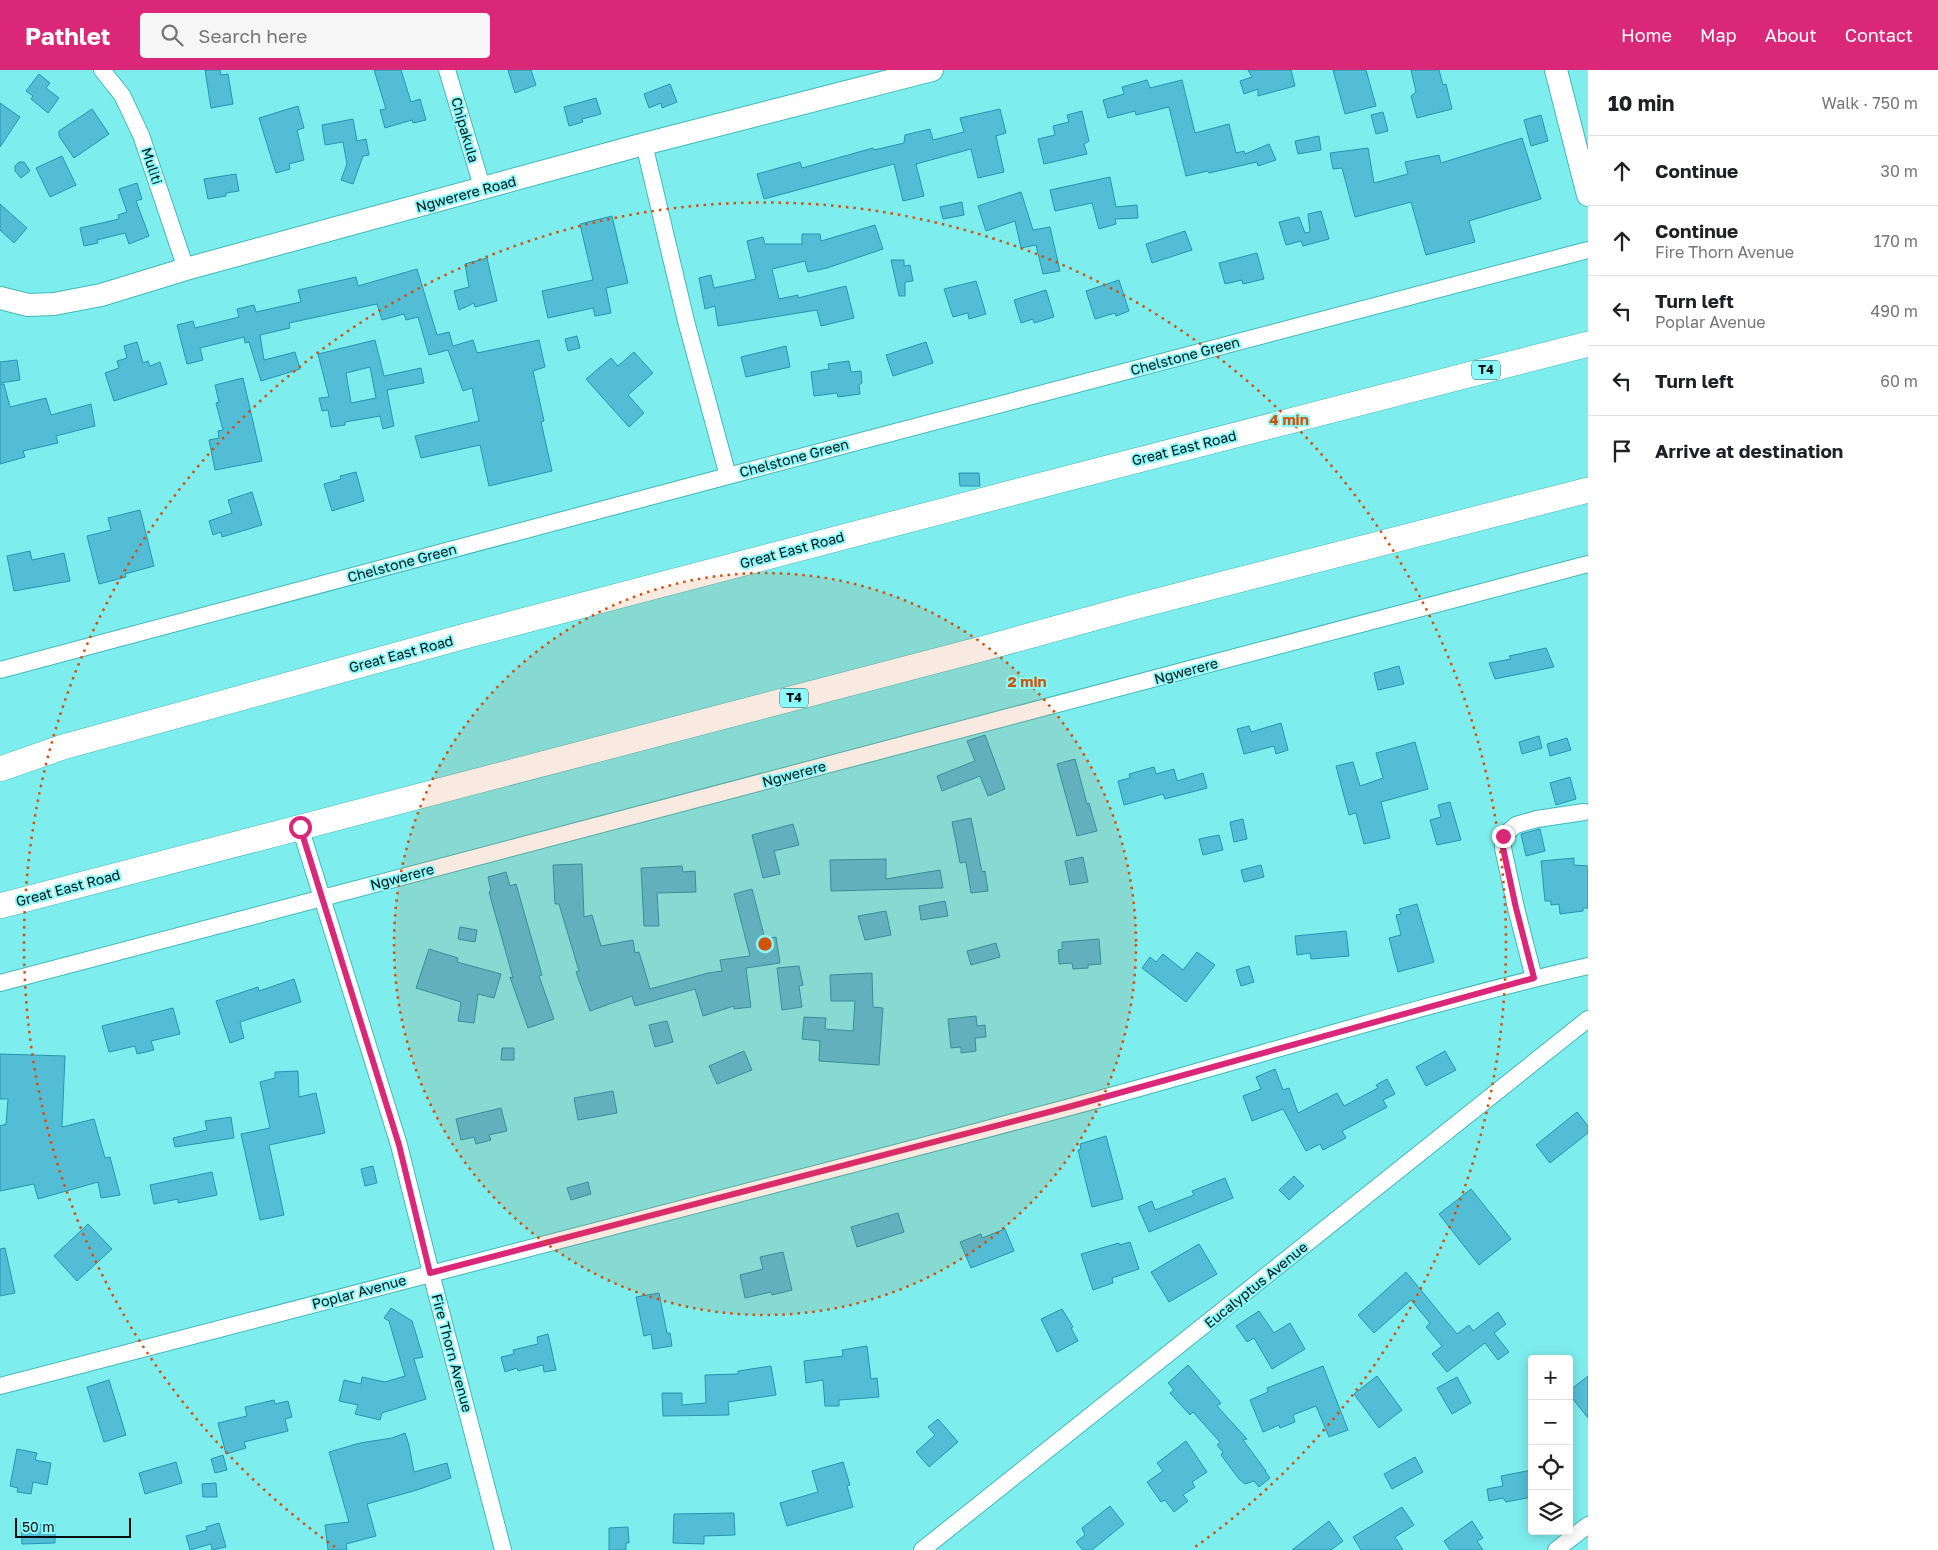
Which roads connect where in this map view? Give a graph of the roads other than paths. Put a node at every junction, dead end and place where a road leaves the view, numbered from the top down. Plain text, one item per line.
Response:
1 (102, 70) edge
2 (448, 70) edge
3 (932, 70) edge
4 (1556, 70) edge
5 (644, 144) junction
6 (483, 190) junction
7 (1588, 195) edge
8 (1588, 250) edge
9 (186, 269) junction
10 (0, 298) edge
11 (1588, 344) edge
12 (728, 476) junction
13 (1588, 490) edge
14 (1588, 564) edge
15 (0, 670) edge
16 (0, 769) edge
17 (1584, 812) dead end
18 (300, 827) junction
19 (322, 898) junction
20 (0, 906) edge
21 (1588, 966) edge
22 (1534, 978) junction
23 (0, 983) edge
24 (1588, 1018) edge
25 (430, 1273) junction
26 (0, 1386) edge
27 (1588, 1525) edge
28 (503, 1550) edge
29 (922, 1550) edge
30 (1556, 1550) edge

1 - 9 street, Muliti
2 - 6 street, Chipakula
3 - 5 street, Ngwerere Road
4 - 7 street
5 - 6 street, Ngwerere Road
5 - 12 street
6 - 9 street, Ngwerere Road
8 - 12 street, Chelstone Green
9 - 10 street, Ngwerere Road
11 - 16 main road, Great East Road / T4
12 - 15 street, Chelstone Green
13 - 18 main road, Great East Road / T4
14 - 19 street, Ngwerere
17 - 22 street
18 - 19 street, Fire Thorn Avenue
18 - 20 main road, Great East Road / T4
19 - 23 street, Ngwerere
19 - 25 street, Fire Thorn Avenue
21 - 22 street, Poplar Avenue
22 - 25 street, Poplar Avenue
24 - 29 street, Eucalyptus Avenue
25 - 26 street, Poplar Avenue
25 - 28 street, Fire Thorn Avenue
27 - 30 street

